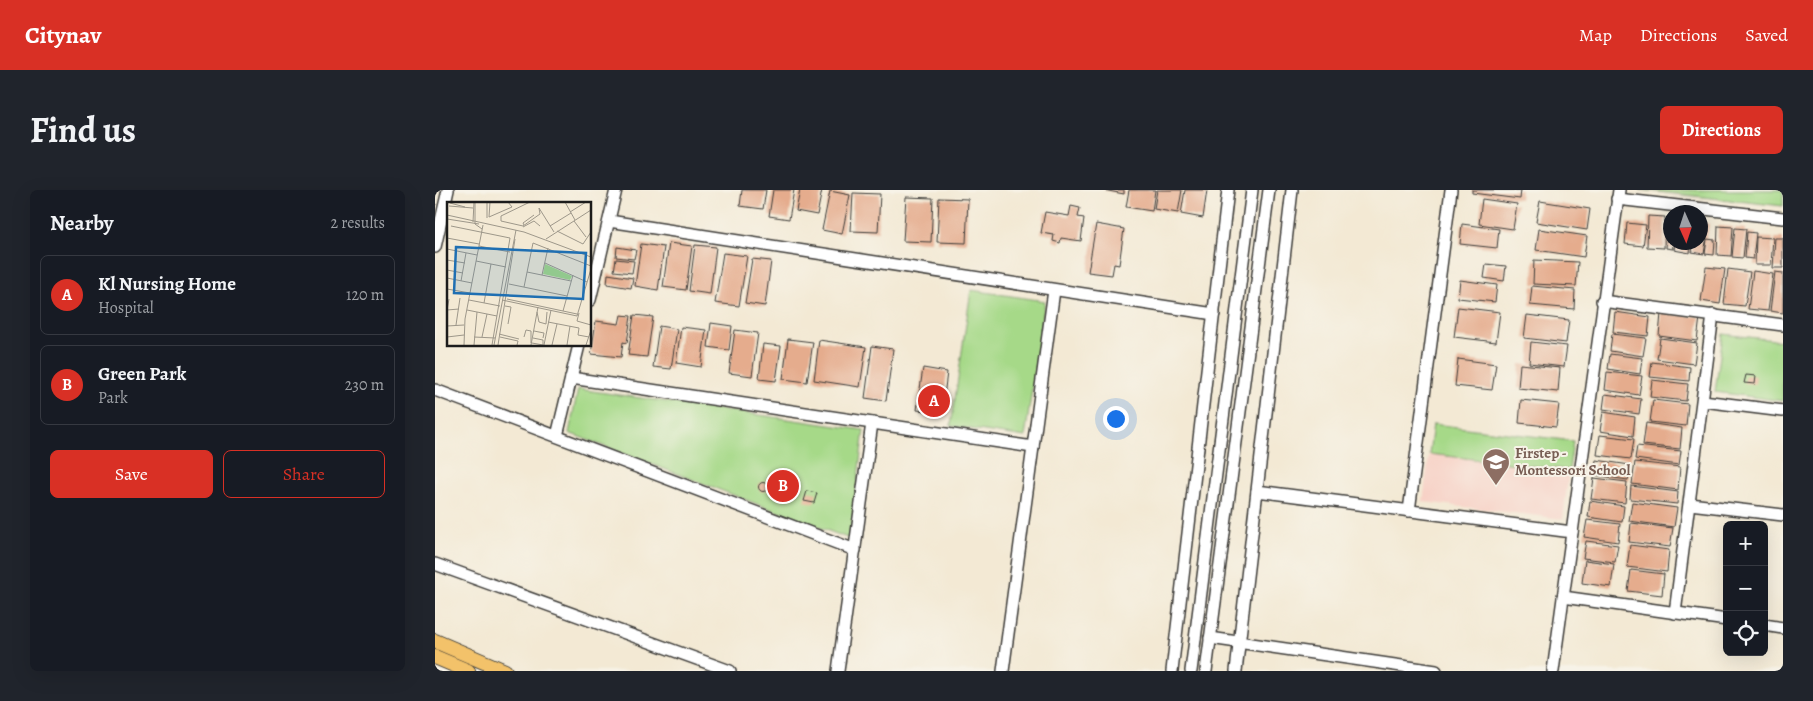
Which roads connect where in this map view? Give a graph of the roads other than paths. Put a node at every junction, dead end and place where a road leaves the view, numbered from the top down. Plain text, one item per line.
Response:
1 (449, 190) edge
2 (616, 190) edge
3 (1228, 190) edge
4 (1252, 190) edge
5 (1269, 190) edge
6 (1292, 190) edge
7 (1451, 190) edge
8 (1618, 194) edge
9 (1783, 218) edge
10 (609, 221) junction
11 (435, 247) edge
12 (1054, 290) junction
13 (591, 296) edge
14 (1603, 301) junction
15 (1214, 314) junction
16 (1713, 315) junction
17 (1783, 325) edge
18 (579, 346) edge
19 (571, 378) junction
20 (435, 390) edge
21 (1703, 401) junction
22 (1783, 411) edge
23 (873, 423) junction
24 (557, 436) junction
25 (1033, 447) junction
26 (1257, 491) junction
27 (1690, 504) junction
28 (1409, 511) junction
29 (1783, 516) edge
30 (1572, 532) junction
31 (855, 550) junction
32 (435, 564) edge
33 (1563, 597) junction
34 (1675, 613) junction
35 (1723, 619) edge
36 (1768, 626) edge
37 (1783, 628) edge
38 (1211, 638) junction
39 (435, 641) edge
40 (1240, 642) junction
41 (435, 657) edge
42 (468, 671) edge
43 (505, 671) edge
44 (730, 671) edge
45 (838, 671) edge
46 (1003, 671) edge
47 (1172, 671) edge
48 (1191, 671) edge
49 (1206, 671) edge
50 (1237, 671) edge
51 (1436, 671) edge
52 (1553, 671) edge

1 - 11 street
2 - 10 street
3 - 15 street
4 - 48 street
5 - 38 street
6 - 26 street
7 - 28 street
8 - 9 street
8 - 14 street
10 - 12 street
10 - 13 street
12 - 15 street
12 - 25 street
14 - 16 street
14 - 30 street
15 - 47 street
16 - 17 street
16 - 21 street
18 - 19 street
19 - 23 street
19 - 24 street
20 - 24 street
21 - 22 street
21 - 27 street
23 - 25 street
23 - 31 street
24 - 31 street
25 - 46 street
26 - 28 street
26 - 40 street
27 - 29 street
27 - 34 street
28 - 30 street
30 - 33 street
31 - 45 street
32 - 44 street
33 - 34 street
33 - 52 street
34 - 35 street
36 - 37 street
38 - 40 street
38 - 49 street
39 - 43 main road
40 - 50 street
40 - 51 street
41 - 42 main road

